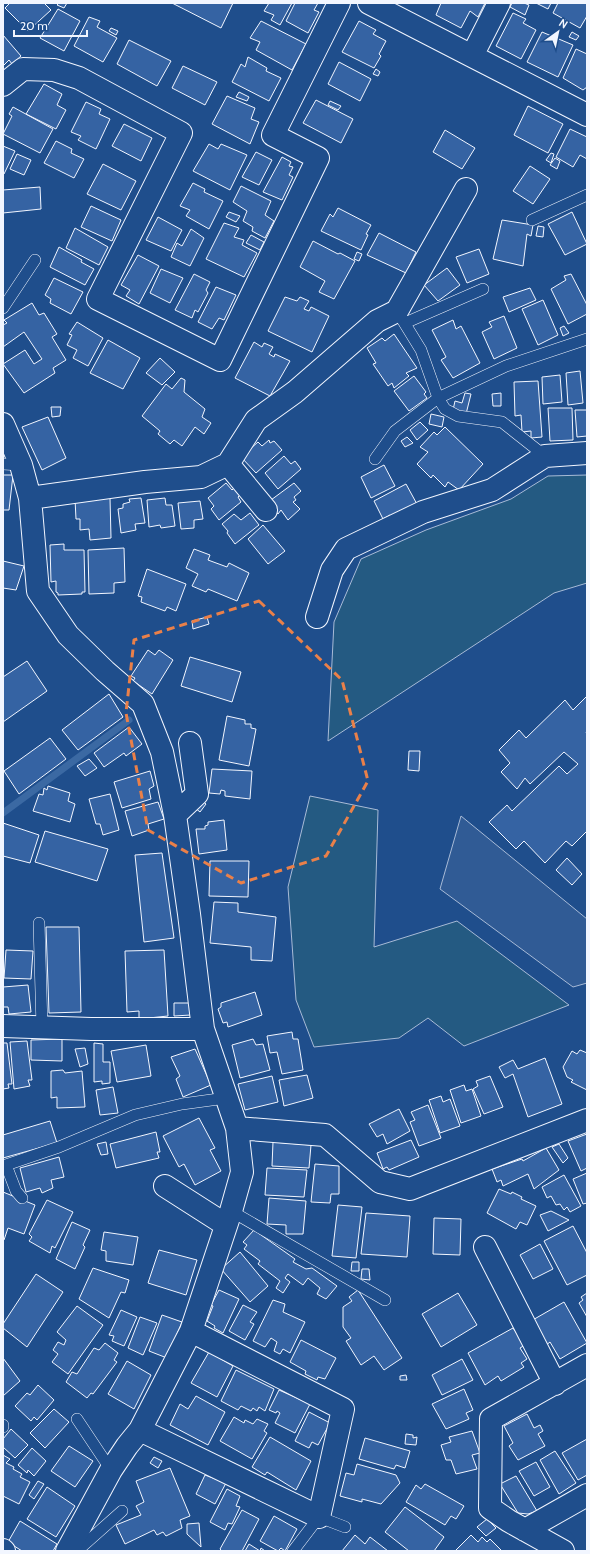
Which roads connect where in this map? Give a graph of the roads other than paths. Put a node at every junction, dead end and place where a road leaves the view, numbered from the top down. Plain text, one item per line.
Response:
1 (340, 3) edge
2 (369, 3) edge
3 (499, 3) edge
4 (472, 56) junction
5 (3, 85) edge
6 (587, 115) edge
7 (466, 189) dead end
8 (587, 195) edge
9 (532, 220) dead end
10 (35, 260) dead end
11 (482, 289) dead end
12 (3, 308) edge
13 (401, 317) junction
14 (587, 339) edge
15 (438, 398) junction
16 (3, 424) edge
17 (575, 451) edge
18 (545, 456) junction
19 (375, 459) dead end
20 (228, 464) junction
21 (12, 465) edge
22 (30, 498) junction
23 (266, 510) dead end
24 (317, 617) dead end
25 (190, 743) dead end
26 (175, 815) junction
27 (39, 922) dead end
28 (3, 1026) edge
29 (42, 1028) junction
30 (202, 1029) junction
31 (226, 1098) junction
32 (587, 1120) edge
33 (237, 1128) junction
34 (4, 1166) edge
35 (165, 1186) dead end
36 (22, 1198) dead end
37 (228, 1218) junction
38 (485, 1247) dead end
39 (385, 1300) dead end
40 (191, 1331) junction
41 (587, 1365) edge
42 (555, 1384) junction
43 (77, 1419) dead end
44 (140, 1430) junction
45 (111, 1470) junction
46 (587, 1495) edge
47 (122, 1511) dead end
48 (319, 1517) junction
49 (345, 1527) dead end
50 (525, 1530) junction
51 (67, 1551) edge
52 (77, 1551) edge
53 (293, 1551) edge
54 (563, 1551) edge

1 - 5 street
2 - 4 street
3 - 4 street
4 - 6 street
7 - 13 street
8 - 9 lane
10 - 12 lane
11 - 13 lane
13 - 15 lane
13 - 20 street
14 - 15 lane
15 - 18 lane
15 - 19 lane
16 - 21 street
17 - 18 street
18 - 24 street
20 - 22 street
20 - 23 street
21 - 22 street
22 - 26 street
25 - 26 street
26 - 30 street
27 - 29 lane
28 - 29 street
29 - 30 street
30 - 31 street
31 - 33 street
31 - 34 lane
32 - 33 street
33 - 37 street
34 - 36 lane
35 - 37 street
37 - 39 lane
37 - 40 street
38 - 42 street
40 - 44 street
40 - 48 street
41 - 42 street
42 - 50 street
43 - 45 lane
44 - 45 street
44 - 48 street
45 - 51 street
46 - 50 street
47 - 52 lane
48 - 49 lane
48 - 53 lane
50 - 54 street

